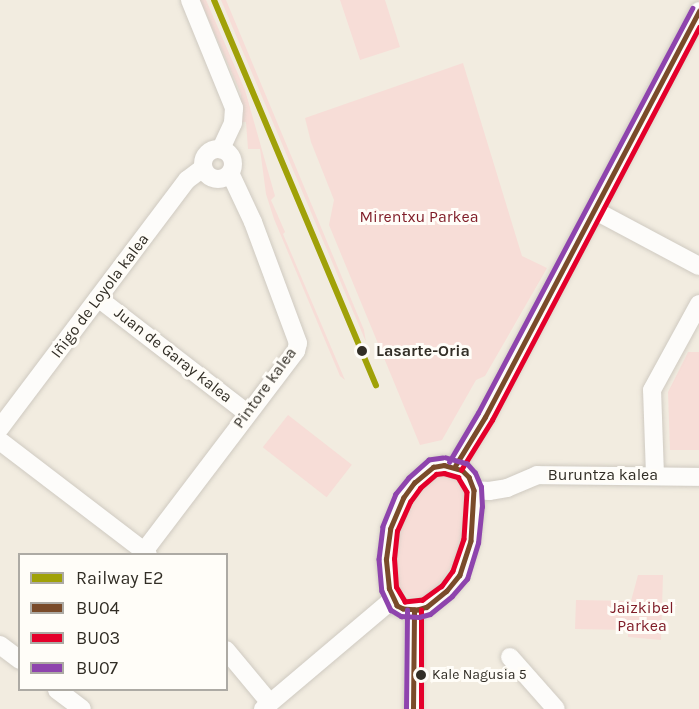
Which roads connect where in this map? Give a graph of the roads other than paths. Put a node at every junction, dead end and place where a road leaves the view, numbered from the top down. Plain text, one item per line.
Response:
1 (190, 0) edge
2 (699, 11) edge
3 (221, 149) junction
4 (203, 168) junction
5 (230, 173) junction
6 (594, 210) junction
7 (699, 266) edge
8 (98, 298) junction
9 (699, 304) edge
10 (247, 412) junction
11 (0, 428) edge
12 (0, 441) edge
13 (455, 466) junction
14 (655, 475) junction
15 (699, 477) edge
16 (474, 490) junction
17 (147, 552) edge
18 (392, 600) junction
19 (414, 610) junction
20 (0, 645) edge
21 (228, 653) edge
22 (510, 657) dead end
23 (18, 658) edge
24 (58, 691) edge
25 (267, 706) edge
26 (82, 709) edge
27 (413, 709) edge
28 (556, 709) edge

1 - 3 street
2 - 6 street
3 - 4 street
3 - 5 street
4 - 5 street
4 - 8 street, Iñigo de Loyola kalea
5 - 10 street, Pintore kalea
6 - 7 street
6 - 13 street
8 - 10 street, Juan de Garay kalea
8 - 11 street, Iñigo de Loyola kalea
9 - 14 street
10 - 17 street, Pintore kalea
12 - 17 street
13 - 16 street
13 - 18 street
14 - 15 street, Buruntza kalea
14 - 16 street, Buruntza kalea
16 - 19 street
18 - 19 street
18 - 25 street
19 - 27 street
20 - 23 street
21 - 25 street
22 - 28 street
24 - 26 street

